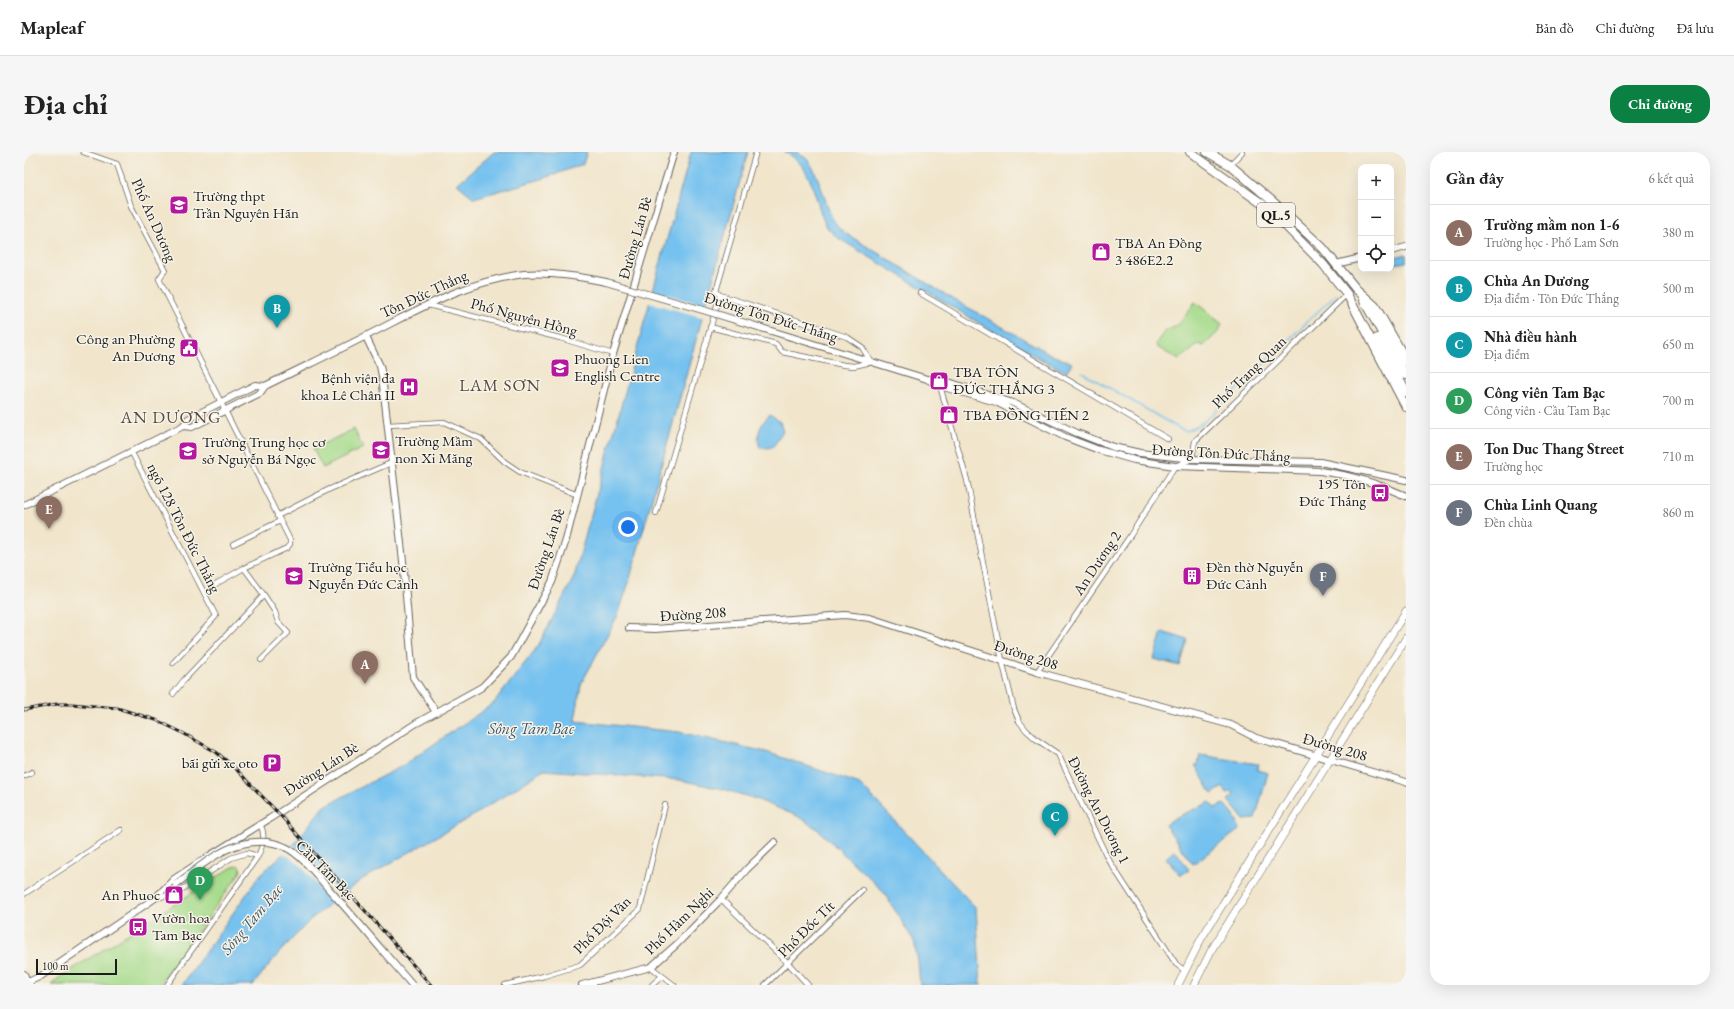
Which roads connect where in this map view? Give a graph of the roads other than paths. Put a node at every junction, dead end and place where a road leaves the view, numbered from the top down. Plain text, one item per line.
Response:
1 (84, 152) edge
2 (674, 152) edge
3 (756, 152) edge
4 (1190, 152) edge
5 (1207, 152) edge
6 (1242, 152) edge
7 (1230, 166) junction
8 (1406, 247) edge
9 (1394, 250) edge
10 (1358, 259) edge
11 (1336, 264) junction
12 (606, 282) joint
13 (1356, 288) junction
14 (920, 293) dead end
15 (1347, 294) junction
16 (720, 295) junction
17 (428, 305) junction
18 (1370, 318) junction
19 (710, 327) junction
20 (366, 337) junction
21 (613, 354) junction
22 (1406, 360) edge
23 (871, 362) junction
24 (1406, 375) edge
25 (927, 379) junction
26 (265, 386) junction
27 (940, 386) junction
28 (1406, 392) edge
29 (222, 402) junction
30 (1406, 407) edge
31 (226, 411) junction
32 (388, 425) junction
33 (183, 426) junction
34 (1168, 439) dead end
35 (131, 451) junction
36 (1192, 459) junction
37 (391, 463) junction
38 (1175, 466) junction
39 (1406, 480) edge
40 (578, 495) junction
41 (1406, 496) edge
42 (24, 505) edge
43 (656, 513) dead end
44 (278, 518) junction
45 (233, 544) dead end
46 (244, 568) junction
47 (214, 585) dead end
48 (264, 595) junction
49 (1406, 611) edge
50 (629, 628) dead end
51 (1406, 638) edge
52 (261, 660) dead end
53 (1002, 660) junction
54 (173, 663) dead end
55 (1037, 672) junction
56 (173, 694) dead end
57 (436, 712) junction
58 (1316, 754) junction
59 (1332, 759) junction
60 (32, 772) dead end
61 (24, 776) edge
62 (1406, 782) edge
63 (665, 805) dead end
64 (260, 824) junction
65 (121, 830) dead end
66 (775, 842) dead end
67 (258, 856) junction
68 (862, 890) dead end
69 (24, 894) edge
70 (155, 898) junction
71 (721, 899) junction
72 (788, 963) junction
73 (650, 967) junction
74 (1184, 971) junction
75 (24, 974) edge
76 (662, 976) junction
77 (27, 984) edge
78 (167, 985) edge
79 (412, 985) edge
80 (505, 985) edge
81 (584, 985) edge
82 (652, 985) edge
83 (674, 985) edge
84 (766, 985) edge
85 (808, 985) edge
86 (1178, 985) edge
87 (1194, 985) edge

1 - 29 street, Phố An Dương
2 - 21 main road, Đường Lán Bè
3 - 16 street
4 - 15 highway, QL.5
5 - 7 highway, QL.5
6 - 7 street
7 - 11 highway, QL.5
8 - 9 main road
10 - 11 main road
11 - 13 highway, QL.5
12 - 17 main road, Tôn Đức Thắng
12 - 23 main road, Đường Tôn Đức Thắng, bridge
13 - 18 highway
13 - 22 highway, QL.5
14 - 34 street
15 - 18 highway
15 - 30 highway, QL.5
15 - 36 street, Phố Trang Quan
16 - 19 street
16 - 23 street
17 - 20 main road, Tôn Đức Thắng
17 - 21 street, Phố Nguyên Hồng
18 - 24 highway
18 - 28 highway
19 - 23 street
19 - 43 street
20 - 26 main road, Tôn Đức Thắng
20 - 32 main road
21 - 40 main road, Đường Lán Bè
23 - 25 main road, Đường Tôn Đức Thắng
25 - 27 main road, Đường Tôn Đức Thắng
25 - 36 main road, Đường Tôn Đức Thắng
26 - 29 main road, Tôn Đức Thắng
26 - 31 main road, Tôn Đức Thắng
27 - 38 main road, Đường Tôn Đức Thắng
27 - 53 street, Đường An Dương 1
29 - 31 street
29 - 33 main road, Tôn Đức Thắng
31 - 33 main road, Tôn Đức Thắng
31 - 44 street
32 - 37 main road
32 - 40 street
33 - 35 main road, Tôn Đức Thắng
35 - 42 main road, Tôn Đức Thắng
35 - 54 street, ngõ 128 Tôn Đức Thắng
36 - 38 street
36 - 39 main road, Đường Tôn Đức Thắng
37 - 44 street
37 - 57 main road
38 - 41 main road, Đường Tôn Đức Thắng
38 - 55 street, An Dương 2
40 - 57 main road, Đường Lán Bè
44 - 45 street
44 - 46 street
46 - 47 street
46 - 48 street
48 - 52 street
48 - 56 street
49 - 58 main road
50 - 53 main road, Đường 208
51 - 59 main road
53 - 55 main road, Đường 208
53 - 74 street, Đường An Dương 1
55 - 58 main road, Đường 208
57 - 64 main road, Đường Lán Bè
58 - 59 main road, Đường 208
58 - 74 main road
59 - 62 main road, Đường 208
59 - 87 main road
60 - 61 street
63 - 80 street, Phố Đội Văn
64 - 67 street
64 - 70 main road, Đường Lán Bè
65 - 69 street
66 - 71 main road, Phố Hàm Nghi
67 - 70 street
67 - 78 street
68 - 72 street, Phố Đốc Tít
70 - 77 main road
70 - 79 main road, Cầu Tam Bạc, bridge
71 - 72 street
71 - 73 main road, Phố Hàm Nghi
72 - 84 street, Phố Đốc Tít
72 - 85 street
73 - 76 street
73 - 81 main road, Phố Hàm Nghi
74 - 86 main road
75 - 77 main road
76 - 82 street
76 - 83 street

